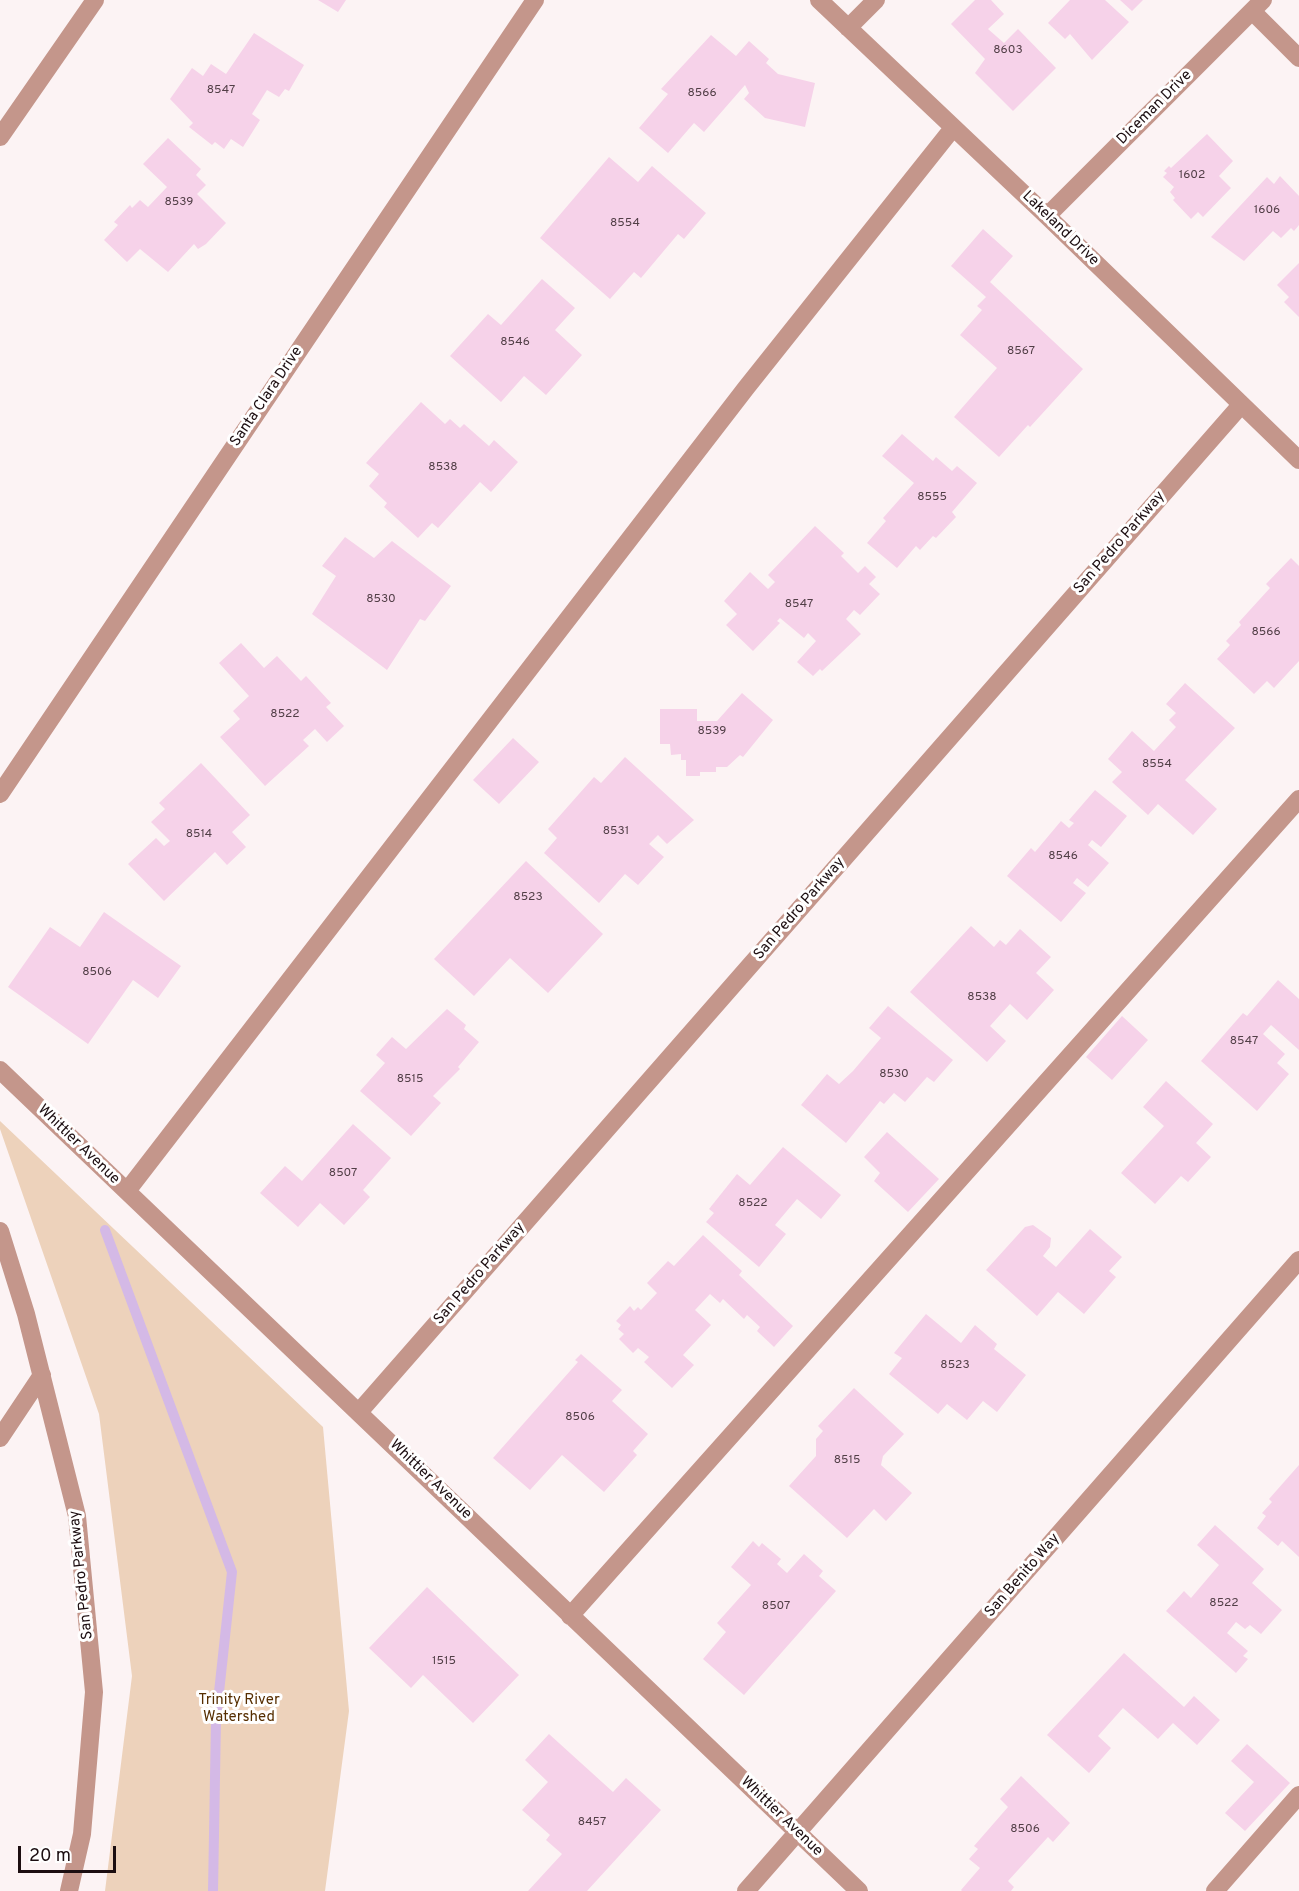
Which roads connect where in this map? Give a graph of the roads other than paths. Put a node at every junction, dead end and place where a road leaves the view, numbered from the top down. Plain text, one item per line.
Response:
1 (95, 0) edge
2 (535, 0) edge
3 (819, 0) edge
4 (876, 0) edge
5 (1257, 5) edge
6 (848, 28) junction
7 (1299, 58) edge
8 (953, 128) junction
9 (0, 137) edge
10 (1047, 216) junction
11 (1241, 405) junction
12 (1299, 460) edge
13 (0, 794) edge
14 (1299, 799) edge
15 (0, 1070) edge
16 (127, 1191) junction
17 (0, 1231) edge
18 (1299, 1260) edge
19 (42, 1375) junction
20 (359, 1412) junction
21 (0, 1438) edge
22 (570, 1616) junction
23 (1299, 1795) edge
24 (797, 1833) junction
25 (69, 1891) edge
26 (746, 1891) edge
27 (859, 1891) edge
28 (1215, 1891) edge

1 - 9 street
2 - 13 street, Santa Clara Drive
3 - 6 street, Lakeland Drive
4 - 6 street
5 - 7 street
5 - 10 street, Diceman Drive
6 - 8 street, Lakeland Drive
8 - 10 street, Lakeland Drive
8 - 16 street
10 - 11 street, Lakeland Drive
11 - 12 street, Lakeland Drive
11 - 20 street, San Pedro Parkway
14 - 22 street
15 - 16 street, Whittier Avenue
16 - 20 street, Whittier Avenue
17 - 19 street, San Pedro Parkway
18 - 24 street, San Benito Way
19 - 21 street
19 - 25 street, San Pedro Parkway
20 - 22 street, Whittier Avenue
22 - 24 street, Whittier Avenue
23 - 28 street
24 - 26 street, San Benito Way
24 - 27 street, Whittier Avenue

